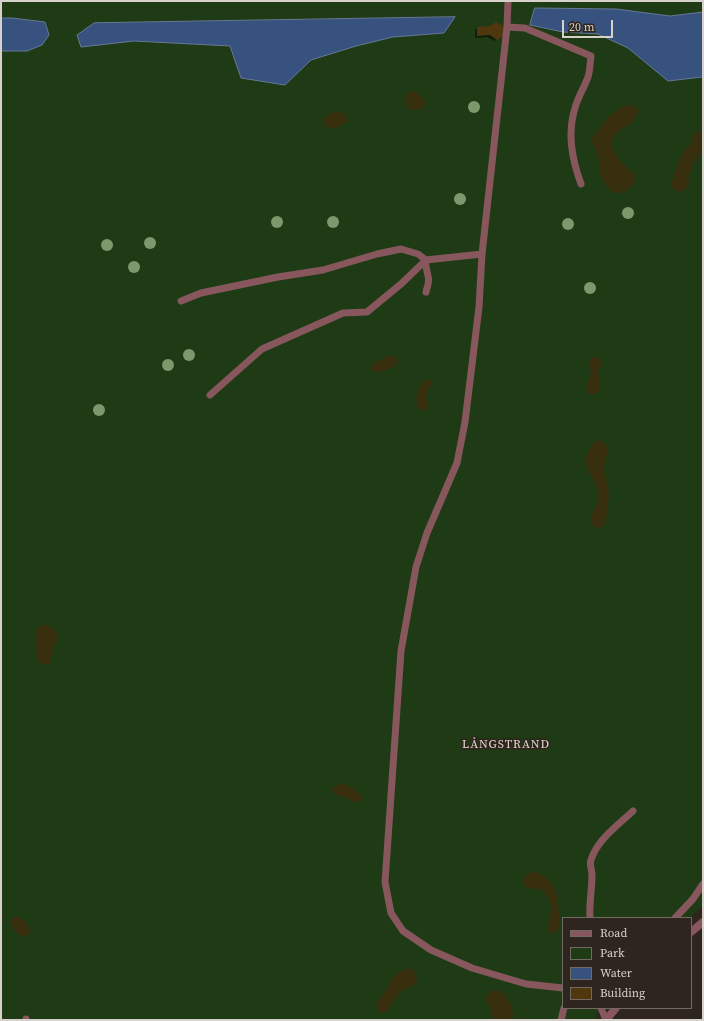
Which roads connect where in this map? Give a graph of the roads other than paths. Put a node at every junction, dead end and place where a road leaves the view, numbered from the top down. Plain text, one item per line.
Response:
1 (508, 1) edge
2 (507, 27) junction
3 (581, 184) dead end
4 (482, 254) junction
5 (426, 260) junction
6 (426, 292) dead end
7 (182, 301) dead end
8 (210, 396) dead end
9 (633, 811) dead end
10 (703, 884) edge
11 (590, 917) edge
12 (676, 917) edge
13 (703, 922) edge
14 (692, 931) edge
15 (562, 988) edge
16 (564, 1009) edge
17 (601, 1009) edge
18 (615, 1009) edge
19 (561, 1020) edge
20 (606, 1020) edge

1 - 2 lane
2 - 3 lane
2 - 4 lane
4 - 5 lane
4 - 15 lane
5 - 6 lane
5 - 7 lane
5 - 8 lane
9 - 11 lane
10 - 12 lane
13 - 14 street
16 - 19 lane
17 - 20 lane
18 - 20 street

